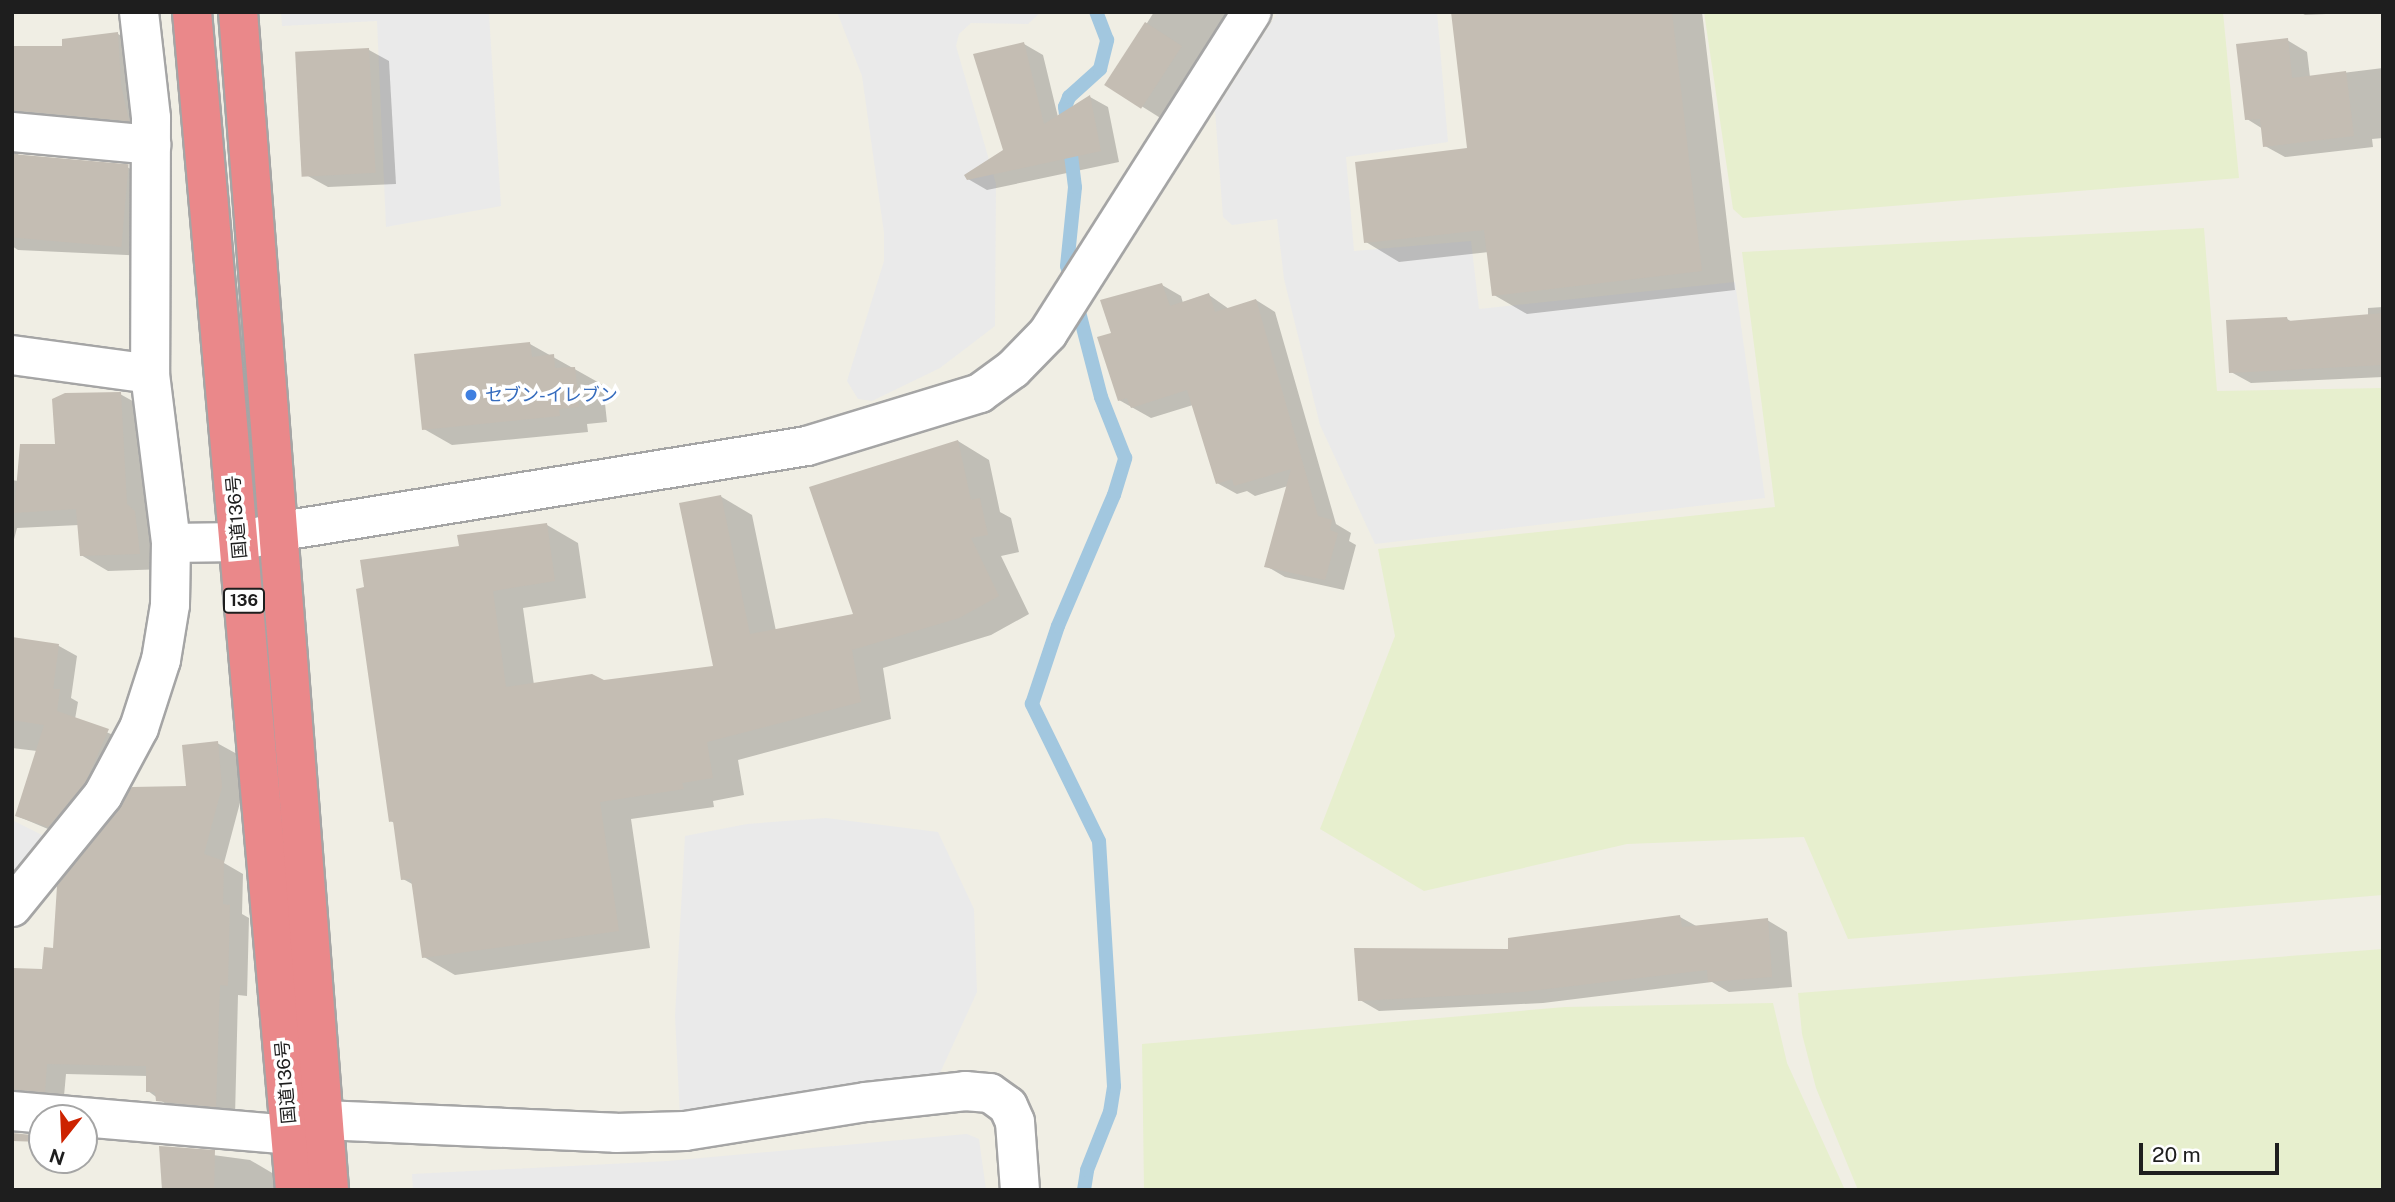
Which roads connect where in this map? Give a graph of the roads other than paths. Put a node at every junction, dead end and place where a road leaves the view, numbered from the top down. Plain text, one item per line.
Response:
1 (139, 12) edge
2 (192, 12) edge
3 (238, 12) edge
4 (1252, 12) edge
5 (12, 132) edge
6 (151, 145) junction
7 (12, 355) edge
8 (150, 374) junction
9 (276, 532) junction
10 (239, 542) junction
11 (171, 543) junction
12 (12, 907) edge
13 (12, 1111) edge
14 (307, 1128) junction
15 (295, 1190) edge
16 (330, 1190) edge
17 (1020, 1190) edge

1 - 6 street
2 - 10 highway, 国道136号 / 136
3 - 9 highway, 国道136号 / 136
4 - 9 street
5 - 6 street
6 - 8 street
7 - 8 street
8 - 11 street
9 - 10 street
9 - 14 highway, 国道136号 / 136
10 - 11 street
10 - 14 highway, 国道136号 / 136
11 - 12 street
13 - 14 street
14 - 15 highway, 国道136号 / 136
14 - 16 highway, 国道136号 / 136
14 - 17 street

